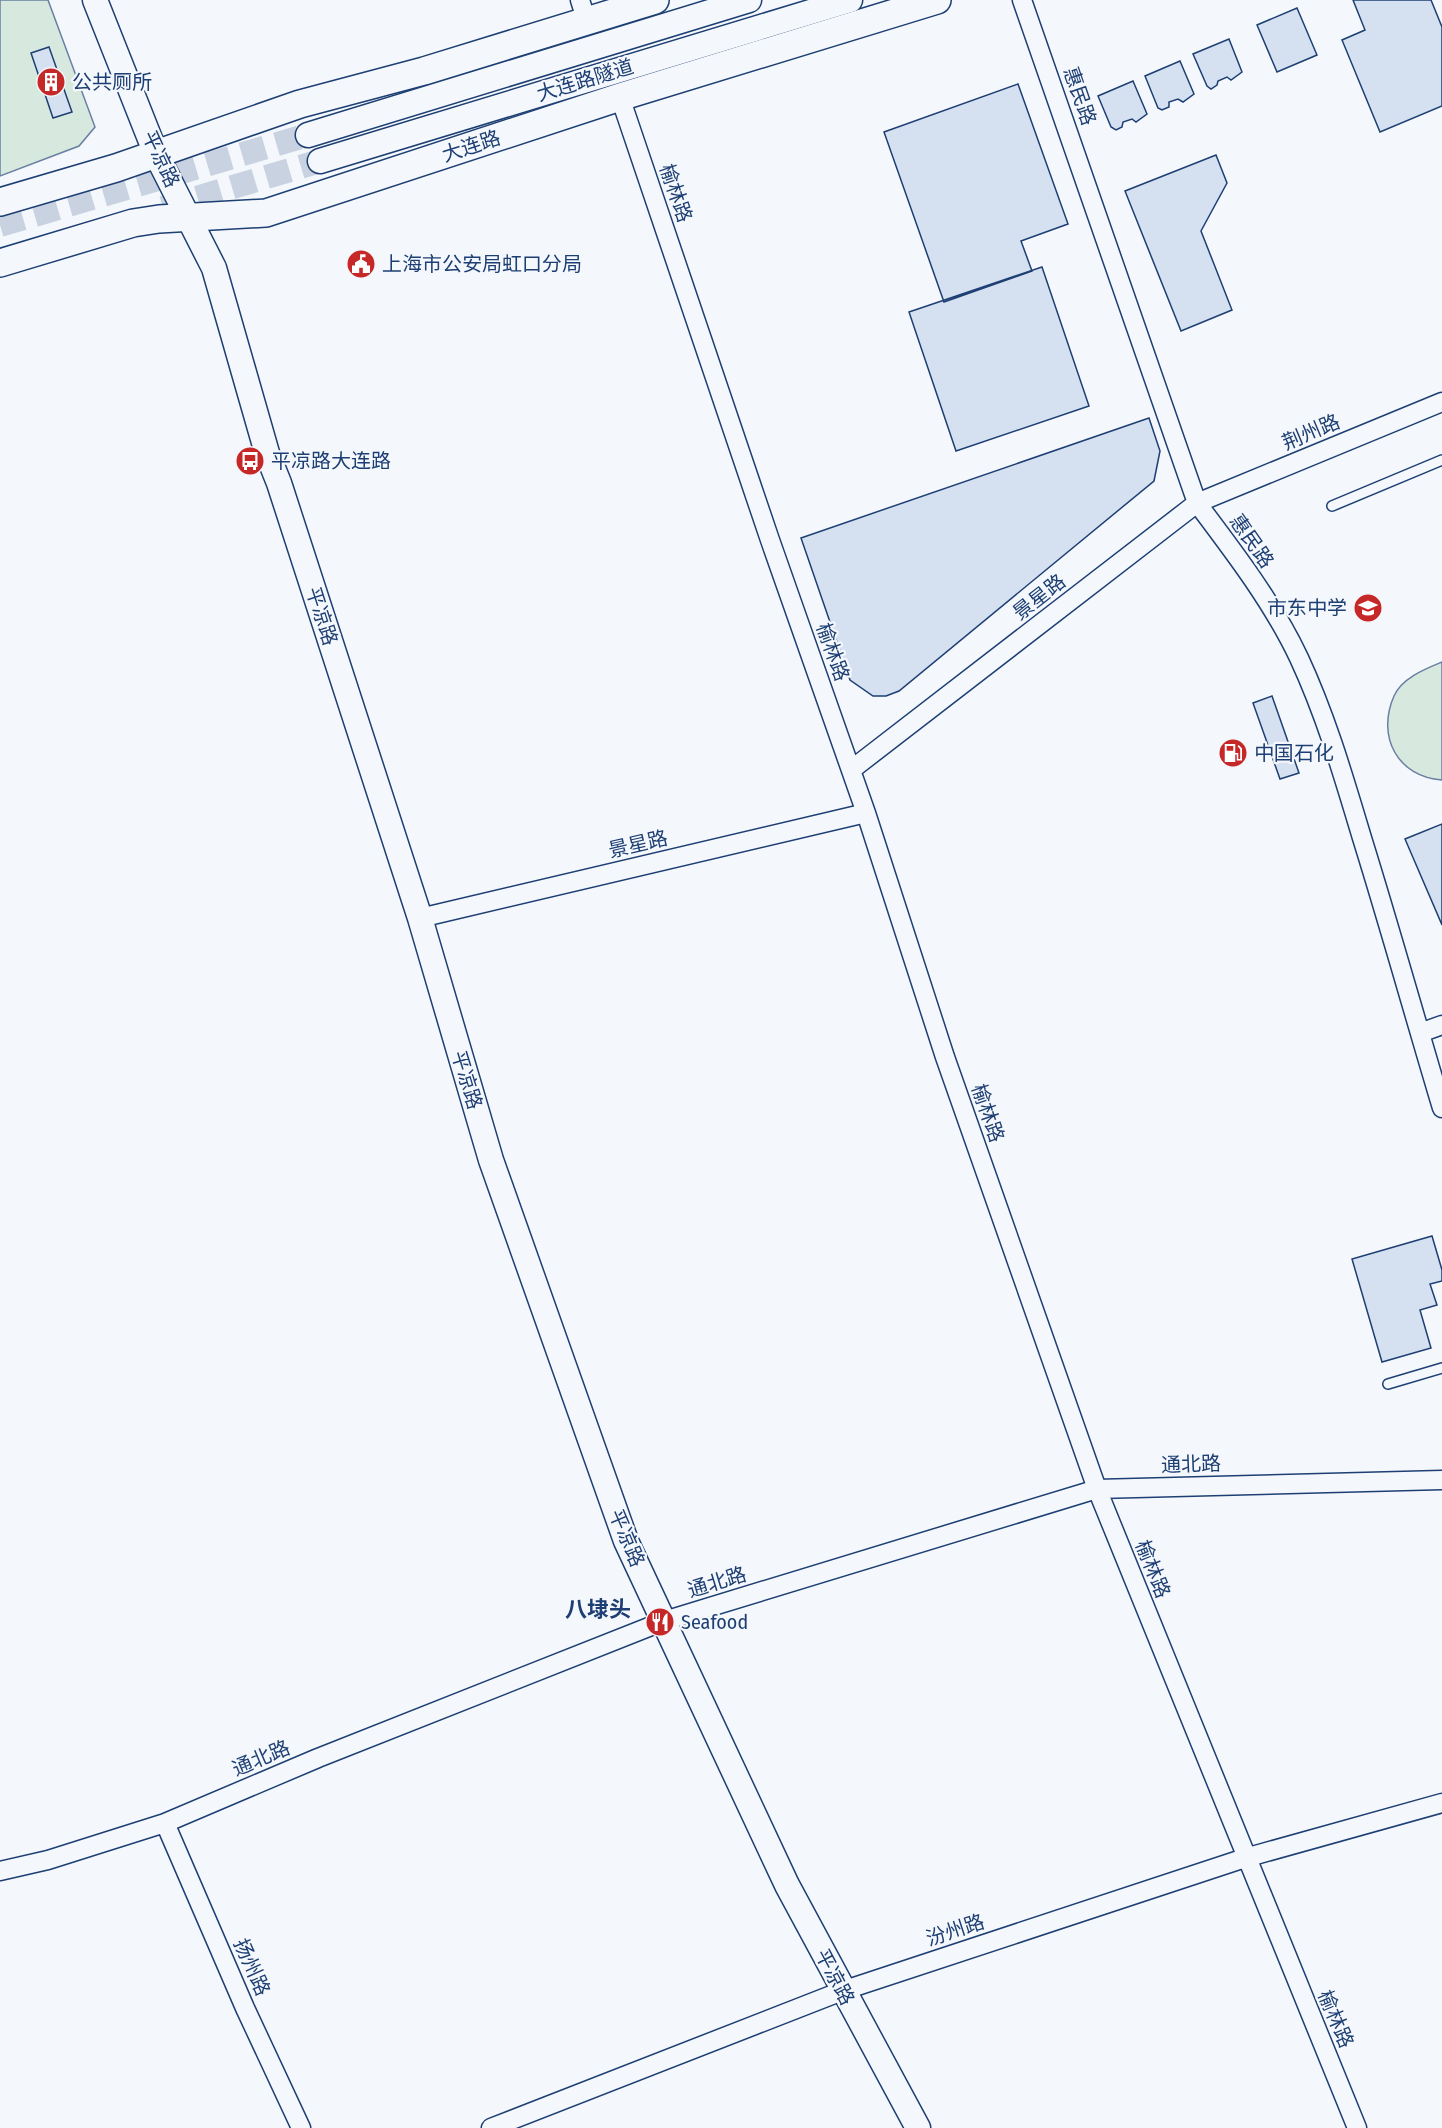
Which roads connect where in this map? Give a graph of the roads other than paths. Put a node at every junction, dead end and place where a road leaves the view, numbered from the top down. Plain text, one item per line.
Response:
1 (95, 0) edge
2 (655, 0) edge
3 (749, 0) edge
4 (850, 0) edge
5 (937, 0) edge
6 (1022, 0) edge
7 (583, 10) edge
8 (620, 97) junction
9 (309, 135) tunnel mouth
10 (156, 154) junction
11 (320, 161) tunnel mouth
12 (0, 202) edge
13 (189, 216) junction
14 (0, 263) edge
15 (1442, 402) edge
16 (1442, 460) edge
17 (1197, 503) junction
18 (1332, 506) dead end
19 (851, 770) junction
20 (867, 813) junction
21 (420, 918) junction
22 (1442, 1025) edge
23 (1420, 1033) junction
24 (1442, 1108) edge
25 (1442, 1368) edge
26 (1388, 1384) dead end
27 (1442, 1479) edge
28 (1097, 1489) junction
29 (664, 1622) junction
30 (1442, 1803) edge
31 (165, 1823) junction
32 (1245, 1858) junction
33 (0, 1871) edge
34 (842, 1991) junction
35 (301, 2128) edge
36 (491, 2128) edge
37 (918, 2128) edge
38 (1357, 2128) edge

1 - 10 main road, 平凉路
2 - 7 main road
3 - 9 main road, 大连路隧道
4 - 11 main road, 大连路隧道
5 - 8 main road, 大连路
6 - 17 street, 惠民路
7 - 10 main road
8 - 13 main road, 大连路
8 - 19 street, 榆林路
10 - 12 main road
10 - 13 main road, 平凉路
13 - 14 main road, 大连路
13 - 21 main road, 平凉路
15 - 17 street, 荆州路
16 - 18 lane
17 - 19 street, 景星路
17 - 23 street, 惠民路
19 - 20 street, 榆林路
20 - 21 street, 景星路
20 - 28 street, 榆林路
21 - 29 main road, 平凉路
22 - 23 street
23 - 24 street, 惠民路
25 - 26 lane
27 - 28 street, 通北路
28 - 29 street, 通北路
28 - 32 street, 榆林路
29 - 31 street, 通北路
29 - 34 main road, 平凉路
30 - 32 street, 汾州路
31 - 33 street, 通北路
31 - 35 street, 扬州路
32 - 34 street, 汾州路
32 - 38 street, 榆林路
34 - 36 street, 汾州路
34 - 37 main road, 平凉路

